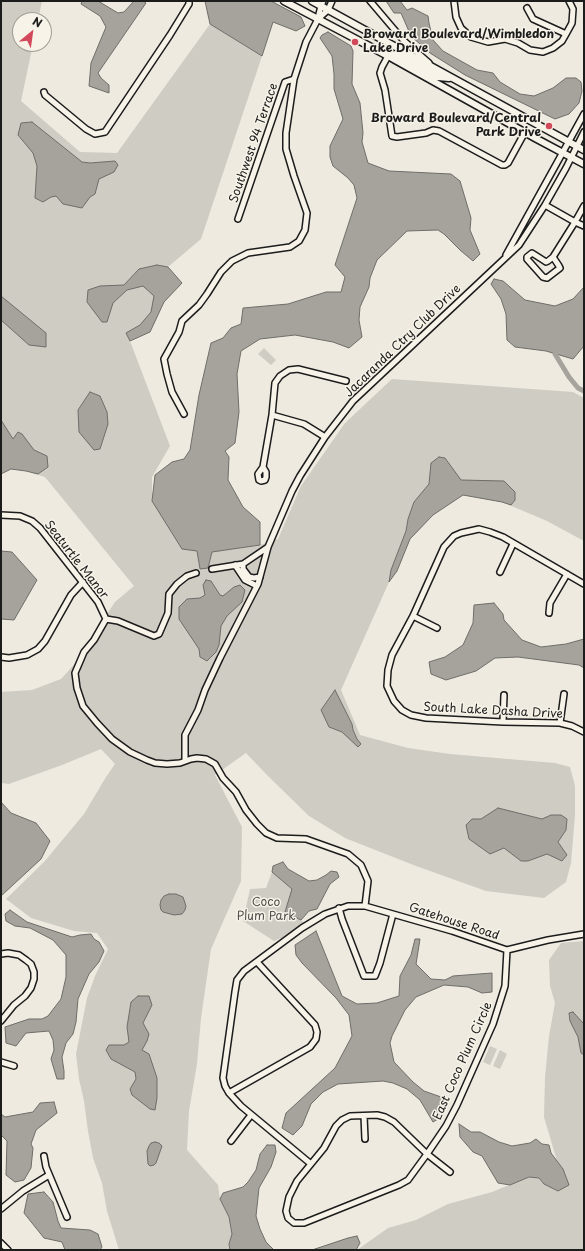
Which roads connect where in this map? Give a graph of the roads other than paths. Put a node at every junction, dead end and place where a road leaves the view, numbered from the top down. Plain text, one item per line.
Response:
1 (189, 1) edge
2 (284, 1) edge
3 (312, 1) edge
4 (332, 1) edge
5 (370, 1) edge
6 (454, 1) edge
7 (569, 1) edge
8 (322, 3) edge
9 (527, 8) dead end
10 (328, 10) junction
11 (318, 19) junction
12 (566, 34) junction
13 (388, 56) junction
14 (436, 69) junction
15 (453, 78) junction
16 (294, 79) junction
17 (44, 92) dead end
18 (584, 114) edge
19 (525, 132) junction
20 (584, 132) edge
21 (569, 142) junction
22 (577, 146) junction
23 (584, 150) edge
24 (563, 153) junction
25 (572, 157) junction
26 (584, 164) edge
27 (545, 205) junction
28 (584, 206) edge
29 (238, 220) dead end
30 (575, 222) junction
31 (584, 226) edge
32 (553, 257) junction
33 (503, 261) junction
34 (346, 381) dead end
35 (184, 414) dead end
36 (272, 415) junction
37 (325, 437) junction
38 (263, 467) dead end
39 (1, 515) edge
40 (513, 544) junction
41 (268, 547) junction
42 (243, 564) junction
43 (235, 566) junction
44 (212, 569) dead end
45 (500, 572) dead end
46 (196, 573) dead end
47 (567, 574) junction
48 (260, 577) junction
49 (83, 582) junction
50 (584, 584) edge
51 (257, 586) junction
52 (549, 613) dead end
53 (413, 616) junction
54 (106, 620) junction
55 (437, 628) dead end
56 (1, 658) edge
57 (564, 694) dead end
58 (504, 695) dead end
59 (503, 722) junction
60 (560, 723) junction
61 (584, 732) edge
62 (185, 761) junction
63 (365, 906) junction
64 (339, 908) junction
65 (393, 914) junction
66 (584, 934) edge
67 (507, 950) junction
68 (1, 954) edge
69 (257, 962) junction
70 (1, 1020) edge
71 (1, 1062) edge
72 (14, 1066) dead end
73 (229, 1093) junction
74 (251, 1114) junction
75 (364, 1116) junction
76 (365, 1139) dead end
77 (231, 1141) dead end
78 (427, 1154) junction
79 (44, 1156) dead end
80 (311, 1164) junction
81 (450, 1172) dead end
82 (49, 1174) junction
83 (1, 1209) edge
84 (67, 1216) dead end
85 (1, 1243) edge
86 (8, 1250) edge

1 - 17 street
2 - 11 main road
3 - 8 main road
4 - 10 street
5 - 14 street
6 - 12 street
7 - 12 street
8 - 10 main road
8 - 11 street
9 - 12 street
10 - 11 street
10 - 14 main road
11 - 13 main road
11 - 16 street
13 - 15 main road
13 - 19 main road
13 - 19 street
14 - 15 main road
15 - 21 main road
16 - 29 street, Southwest 94 Terrace
16 - 35 street
18 - 21 street, Jacaranda Ctry Club Drive
19 - 24 main road
20 - 22 street, Jacaranda Ctry Club Drive
21 - 22 main road
21 - 24 street, Jacaranda Ctry Club Drive
22 - 23 main road
22 - 25 street, Jacaranda Ctry Club Drive
24 - 25 main road
24 - 33 street, Jacaranda Ctry Club Drive
25 - 26 main road
25 - 27 street, Jacaranda Ctry Club Drive
27 - 30 street
27 - 33 street, Jacaranda Ctry Club Drive
28 - 30 street
30 - 31 street
30 - 32 street
32 - 32 street
33 - 37 street, Jacaranda Ctry Club Drive
34 - 36 street
36 - 37 street
36 - 38 street
37 - 41 street, Jacaranda Ctry Club Drive
39 - 49 street, Seaturtle Manor
40 - 45 street
40 - 47 street
40 - 53 street
41 - 42 street
41 - 48 street, Jacaranda Ctry Club Drive
42 - 43 street
42 - 48 street
43 - 44 street
43 - 51 street
46 - 54 street
47 - 50 street
47 - 52 street
48 - 51 street, Jacaranda Ctry Club Drive
49 - 54 street, Seaturtle Manor
49 - 56 street
51 - 62 street
53 - 55 street
53 - 59 street, South Lake Dasha Drive
54 - 62 street
57 - 60 street
58 - 59 street
59 - 60 street, South Lake Dasha Drive
60 - 61 street, South Lake Dasha Drive
62 - 63 street
63 - 64 street, Gatehouse Road
63 - 65 street, Gatehouse Road
64 - 65 street
64 - 69 street, Gatehouse Road
65 - 67 street, Gatehouse Road
66 - 67 street, Gatehouse Road
67 - 78 street, East Coco Plum Circle
68 - 70 street
69 - 73 street, Gatehouse Road
69 - 73 street
71 - 72 street
73 - 74 street
74 - 77 street
74 - 80 street
75 - 76 street
75 - 78 street
75 - 80 street
78 - 80 street, East Coco Plum Circle
78 - 81 street
79 - 82 street
82 - 83 street
82 - 84 street
85 - 86 street

